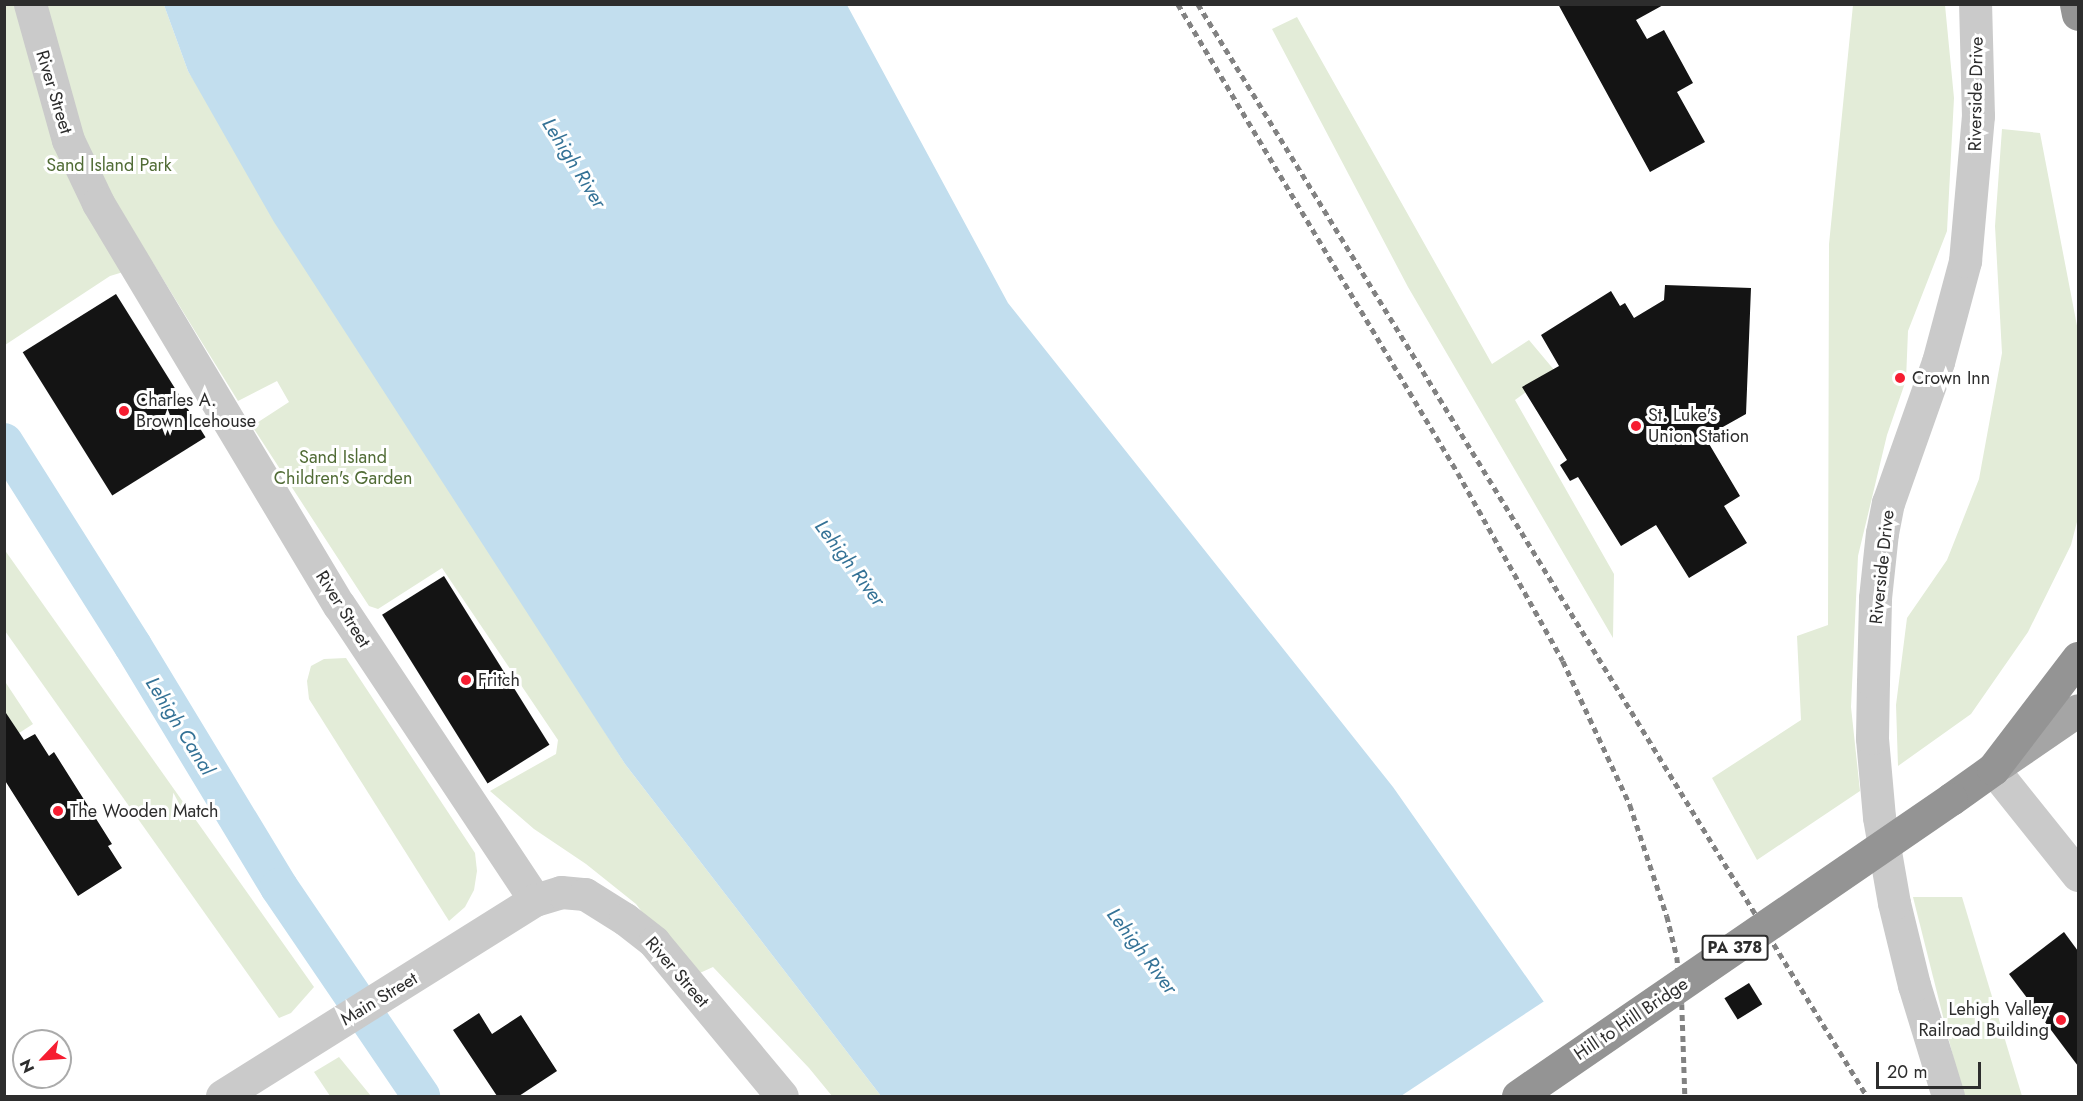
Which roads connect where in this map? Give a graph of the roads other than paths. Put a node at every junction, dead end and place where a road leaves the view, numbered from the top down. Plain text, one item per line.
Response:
1 (30, 4) edge
2 (1975, 4) edge
3 (2076, 4) edge
4 (2079, 14) edge
5 (2079, 658) edge
6 (2079, 710) edge
7 (1993, 769) junction
8 (2079, 875) edge
9 (535, 900) junction
10 (222, 1096) edge
11 (782, 1096) edge
12 (1518, 1096) edge
13 (1948, 1096) edge

1 - 9 street, River Street
2 - 13 street, Riverside Drive
3 - 4 highway
5 - 7 highway
6 - 7 main road, PA 378
7 - 8 street
7 - 12 highway, Hill to Hill Bridge / PA 378, bridge
9 - 10 street, Main Street
9 - 11 street, River Street

